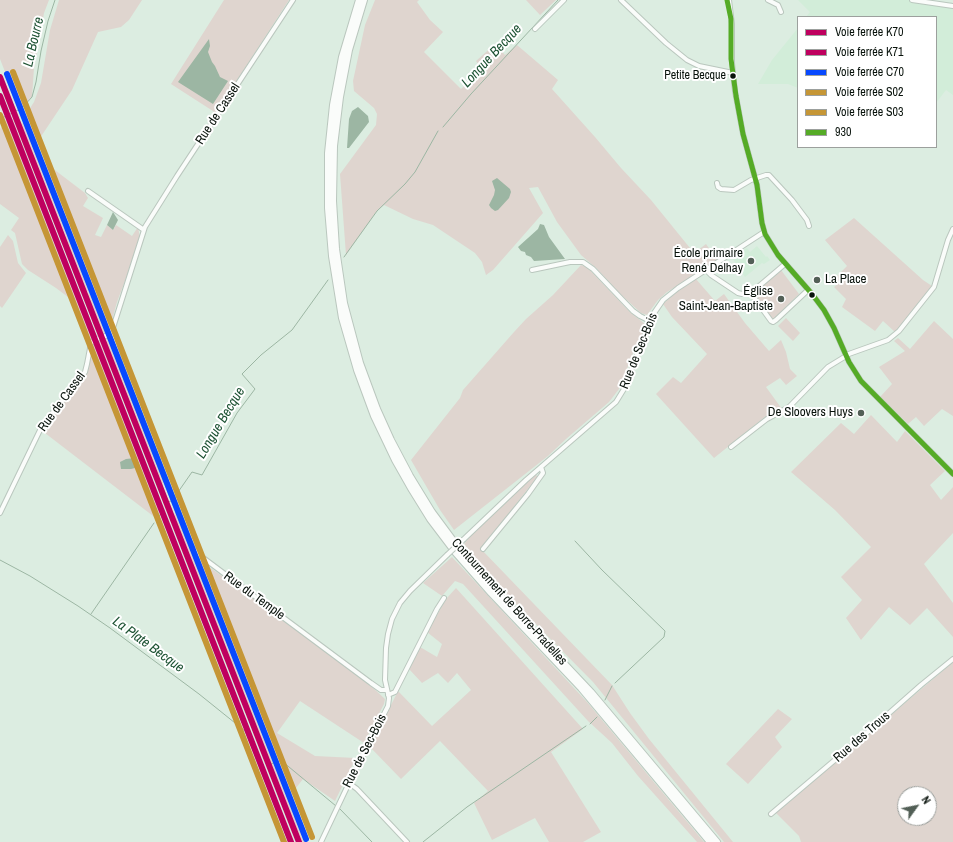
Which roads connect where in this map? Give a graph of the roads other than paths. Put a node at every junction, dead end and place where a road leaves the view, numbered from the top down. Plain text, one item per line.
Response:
1 (293, 0) edge
2 (359, 0) edge
3 (364, 0) edge
4 (564, 0) edge
5 (621, 0) edge
6 (728, 0) edge
7 (768, 0) edge
8 (912, 0) edge
9 (953, 6) edge
10 (781, 12) dead end
11 (535, 30) dead end
12 (733, 73) junction
13 (755, 179) junction
14 (717, 183) dead end
15 (88, 191) dead end
16 (809, 226) dead end
17 (953, 229) edge
18 (144, 230) junction
19 (764, 232) junction
20 (785, 264) junction
21 (532, 270) dead end
22 (706, 270) junction
23 (808, 290) junction
24 (752, 292) junction
25 (650, 321) junction
26 (111, 334) junction
27 (846, 355) junction
28 (731, 447) dead end
29 (541, 467) junction
30 (953, 474) edge
31 (0, 513) edge
32 (483, 549) dead end
33 (444, 598) dead end
34 (953, 659) edge
35 (386, 690) junction
36 (388, 695) junction
37 (349, 783) junction
38 (770, 814) dead end
39 (321, 842) edge
40 (407, 842) edge
41 (710, 842) edge
42 (716, 842) edge

1 - 18 street, Rue de Cassel
2 - 41 highway
3 - 42 highway, Contournement de Borre-Pradelles
4 - 11 street
5 - 12 street
6 - 12 street
7 - 10 street
8 - 9 street
12 - 13 street
13 - 14 street
13 - 16 street
13 - 19 street
15 - 18 street
17 - 27 street
18 - 26 street, Rue de Cassel
19 - 20 street
19 - 22 street, Rue de Sec-Bois
20 - 23 street
20 - 24 street
21 - 25 street
22 - 24 street
22 - 25 street, Rue de Sec-Bois
23 - 24 street
23 - 27 street
25 - 29 street, Rue de Sec-Bois
26 - 31 street, Rue de Cassel
26 - 35 street, Rue du Temple
27 - 28 street
27 - 30 street
29 - 32 street
29 - 35 street, Rue de Sec-Bois, bridge
33 - 36 street
34 - 38 street, Rue des Trous
35 - 36 street, Rue de Sec-Bois
36 - 37 street, Rue de Sec-Bois
37 - 39 street, Rue de Sec-Bois
37 - 40 street

